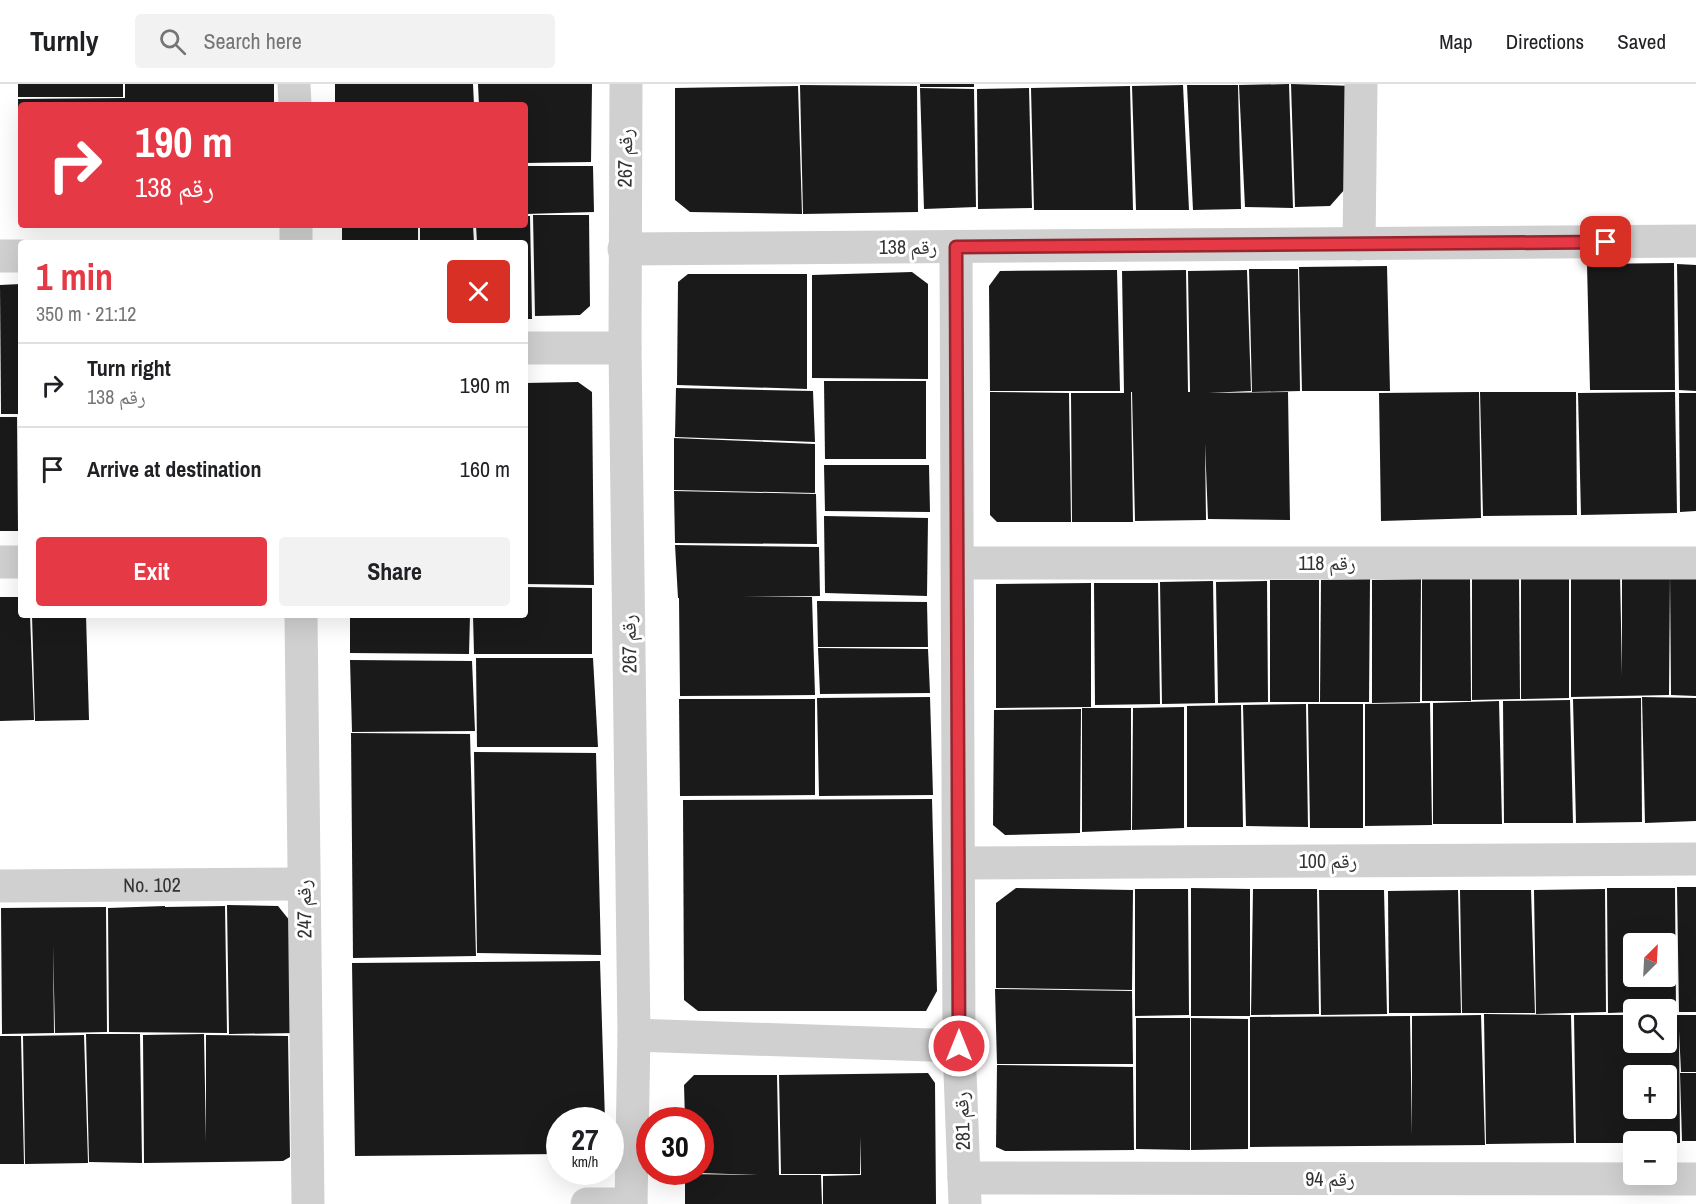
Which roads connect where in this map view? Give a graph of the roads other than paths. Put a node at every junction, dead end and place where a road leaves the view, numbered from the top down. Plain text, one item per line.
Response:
1 (294, 84) edge
2 (626, 84) edge
3 (1361, 84) edge
4 (295, 102) edge
5 (1696, 241) edge
6 (1359, 244) junction
7 (956, 247) junction
8 (624, 249) junction
9 (0, 256) edge
10 (18, 256) edge
11 (528, 348) edge
12 (625, 348) junction
13 (0, 562) edge
14 (18, 562) edge
15 (958, 563) junction
16 (1696, 563) edge
17 (301, 618) edge
18 (1696, 859) edge
19 (959, 863) junction
20 (304, 885) junction
21 (0, 886) edge
22 (634, 1035) junction
23 (959, 1046) junction
24 (1696, 1179) edge
25 (964, 1191) edge
26 (308, 1204) edge
27 (587, 1204) edge
28 (631, 1204) edge

1 - 4 street
2 - 8 street, رقم 267
3 - 6 street
5 - 6 street, رقم 138
6 - 7 street, رقم 138
7 - 8 street, رقم 138
7 - 15 street, رقم 281
8 - 12 street, رقم 267
9 - 10 street
11 - 12 street
12 - 22 street, رقم 267
13 - 14 street
15 - 16 street, رقم 118
15 - 19 street, رقم 281
17 - 20 street, رقم 247
18 - 19 street, رقم 100
19 - 23 street, رقم 281
20 - 21 street, No. 102
20 - 26 street, رقم 247
22 - 23 street
22 - 28 street, رقم 267
23 - 25 street, رقم 281
24 - 25 street, رقم 94
27 - 28 street

